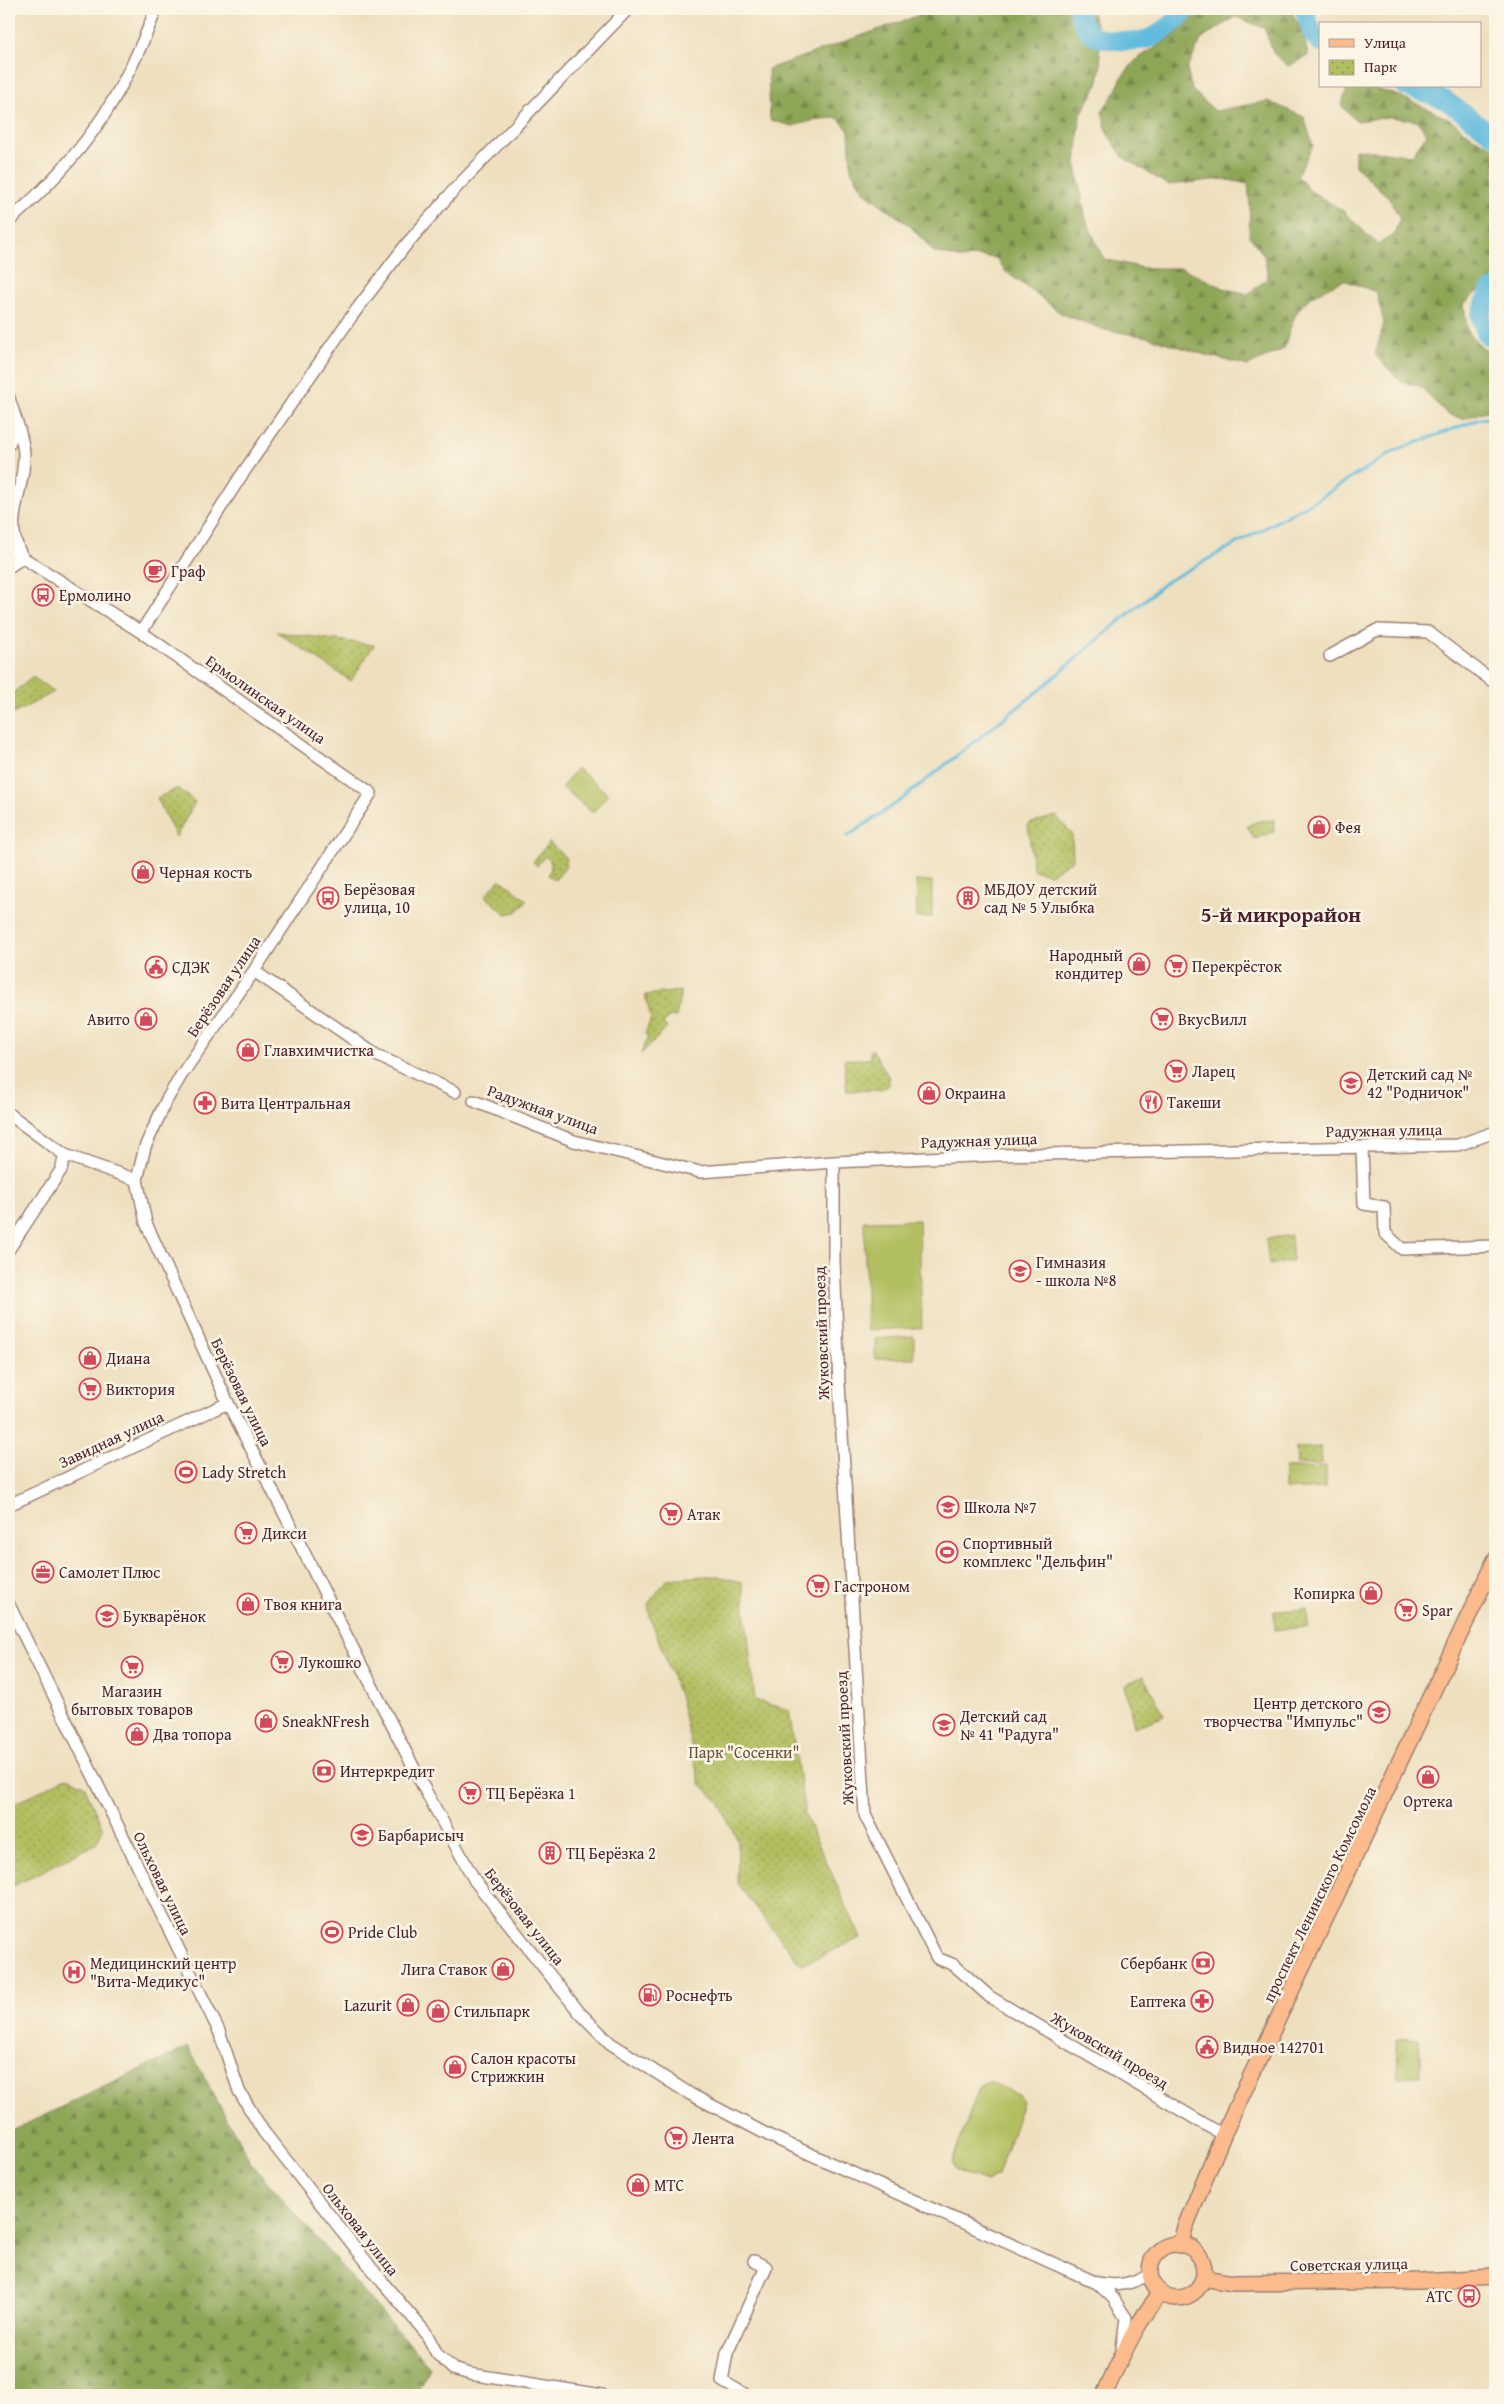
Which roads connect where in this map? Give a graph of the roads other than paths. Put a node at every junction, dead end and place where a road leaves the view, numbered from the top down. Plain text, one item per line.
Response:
1 (156, 9) edge
2 (628, 9) edge
3 (9, 221) edge
4 (9, 398) edge
5 (13, 413) junction
6 (9, 444) edge
7 (9, 484) edge
8 (16, 506) junction
9 (9, 523) edge
10 (9, 549) edge
11 (23, 558) junction
12 (9, 567) edge
13 (141, 632) junction
14 (1330, 656) dead end
15 (1495, 682) edge
16 (372, 793) joint
17 (254, 971) junction
18 (455, 1092) dead end
19 (474, 1101) dead end
20 (9, 1114) edge
21 (1495, 1132) edge
22 (1362, 1147) junction
23 (65, 1155) junction
24 (834, 1162) junction
25 (137, 1180) junction
26 (1495, 1246) edge
27 (9, 1249) edge
28 (228, 1403) junction
29 (9, 1505) edge
30 (1495, 1560) edge
31 (9, 1605) edge
32 (1223, 2135) junction
33 (1180, 2244) junction
34 (754, 2261) dead end
35 (1151, 2273) junction
36 (1495, 2277) edge
37 (1203, 2278) junction
38 (1097, 2283) junction
39 (1162, 2293) junction
40 (1119, 2361) junction
41 (602, 2395) edge
42 (746, 2395) edge
43 (1104, 2395) edge

1 - 3 street
2 - 13 street
4 - 5 street
5 - 6 street
5 - 8 street
7 - 8 street
8 - 9 street
8 - 11 street
10 - 11 street, Ермолинская улица
11 - 12 street
11 - 13 street, Ермолинская улица
13 - 16 street, Ермолинская улица
14 - 15 street
16 - 17 street, Берёзовая улица
17 - 18 street
17 - 25 street, Берёзовая улица
19 - 24 street, Радужная улица
20 - 23 street
21 - 22 street, Радужная улица
22 - 24 street, Радужная улица
22 - 26 street
23 - 25 street
23 - 27 street
24 - 32 street, Жуковский проезд
25 - 28 street, Берёзовая улица
28 - 29 street, Завидная улица
28 - 38 street, Берёзовая улица
30 - 32 main road, проспект Ленинского Комсомола
31 - 41 street, Ольховая улица
32 - 33 main road, проспект Ленинского Комсомола
33 - 35 main road
33 - 37 main road
34 - 42 street
35 - 38 street
35 - 39 main road
36 - 37 main road, Советская улица
37 - 39 main road
38 - 40 street
39 - 40 main road
40 - 43 main road

